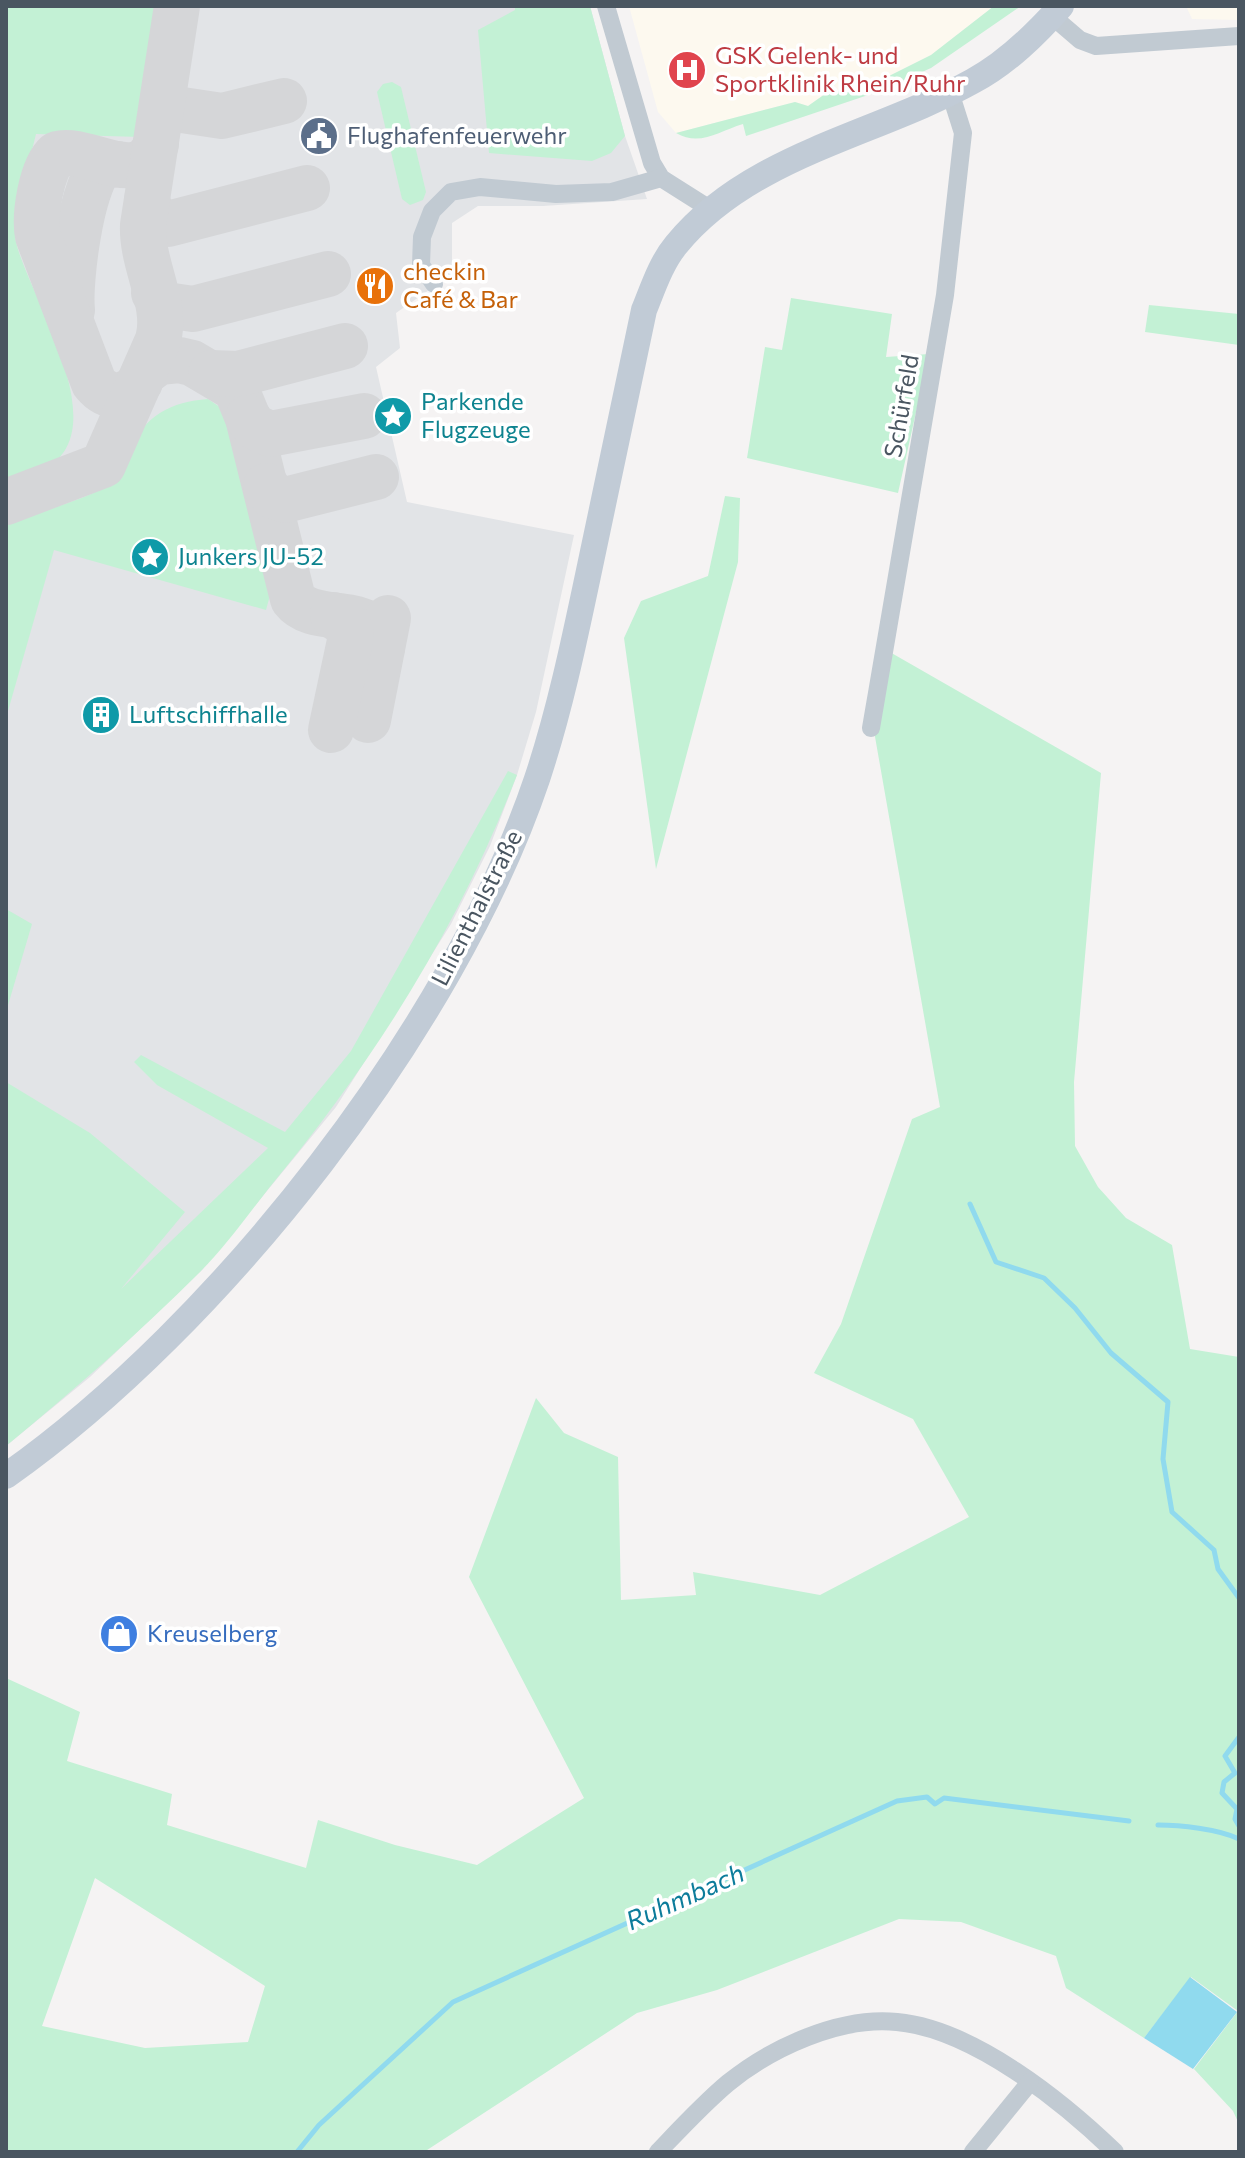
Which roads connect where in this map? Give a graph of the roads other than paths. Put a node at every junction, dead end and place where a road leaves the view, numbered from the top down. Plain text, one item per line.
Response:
1 (606, 6) edge
2 (1057, 11) edge
3 (1239, 36) edge
4 (950, 92) junction
5 (661, 178) junction
6 (710, 209) junction
7 (434, 284) dead end
8 (871, 728) dead end
9 (6, 1476) edge
10 (1030, 2082) junction
11 (658, 2152) edge
12 (973, 2152) edge
13 (1115, 2152) edge

1 - 5 street
2 - 3 street
2 - 4 main road, Lilienthalstraße
4 - 6 main road, Lilienthalstraße
4 - 8 street, Schürfeld
5 - 6 street
5 - 7 street
6 - 9 main road, Lilienthalstraße
10 - 11 street
10 - 12 street
10 - 13 street

